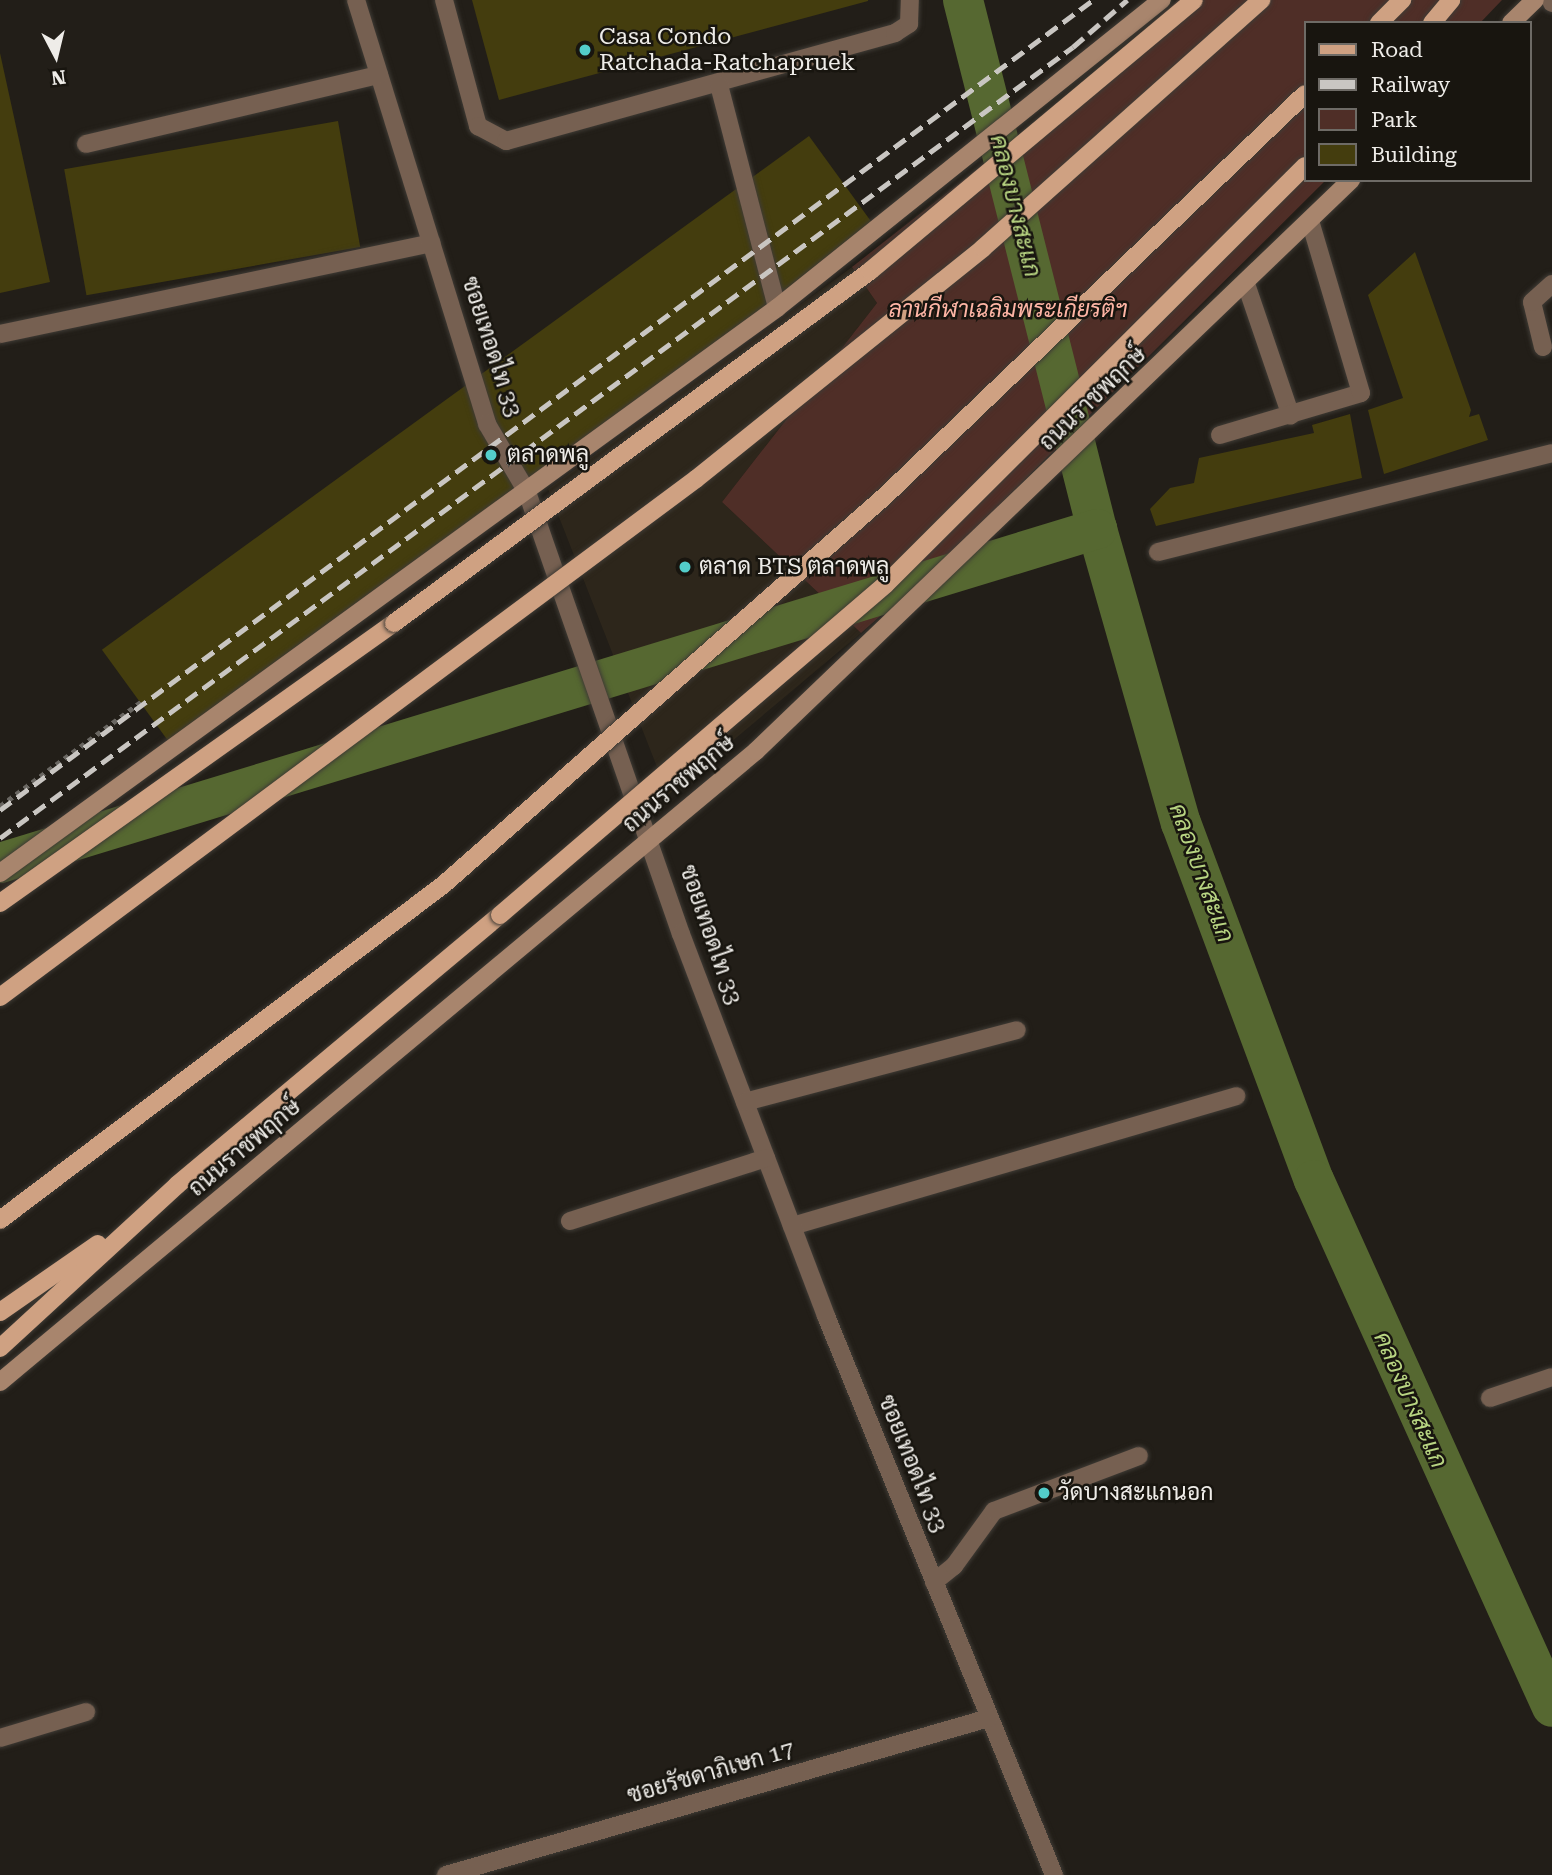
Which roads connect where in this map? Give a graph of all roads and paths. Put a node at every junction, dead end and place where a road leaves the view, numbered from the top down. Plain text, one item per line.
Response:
1 (356, 0) edge
2 (444, 0) edge
3 (910, 0) edge
4 (1162, 0) edge
5 (1194, 0) edge
6 (1261, 0) edge
7 (1402, 0) edge
8 (1451, 0) edge
9 (1535, 0) edge
10 (1381, 21) edge
11 (1434, 21) edge
12 (1513, 21) edge
13 (379, 75) junction
14 (719, 85) junction
15 (1304, 95) edge
16 (86, 144) dead end
17 (1304, 167) edge
18 (1350, 182) edge
19 (1310, 222) junction
20 (432, 243) junction
21 (1246, 284) junction
22 (1552, 284) edge
23 (777, 308) junction
24 (0, 334) edge
25 (1543, 347) dead end
26 (1291, 416) junction
27 (1220, 435) dead end
28 (1552, 453) edge
29 (527, 492) junction
30 (1158, 552) dead end
31 (142, 701) dead end
32 (0, 806) edge
33 (652, 839) junction
34 (0, 873) edge
35 (0, 903) edge
36 (0, 997) edge
37 (1017, 1030) dead end
38 (1236, 1096) dead end
39 (745, 1102) junction
40 (766, 1158) junction
41 (177, 1185) junction
42 (0, 1220) edge
43 (570, 1221) dead end
44 (792, 1226) junction
45 (0, 1312) edge
46 (0, 1348) edge
47 (1552, 1377) edge
48 (0, 1382) edge
49 (1490, 1398) dead end
50 (1139, 1456) dead end
51 (934, 1582) junction
52 (86, 1713) dead end
53 (989, 1718) junction
54 (0, 1738) edge
55 (446, 1875) edge
56 (1054, 1875) edge

1 - 13 street, ซอยเทอดไท 33
2 - 14 street
3 - 14 street
4 - 23 main road
5 - 35 main road, bridge
6 - 36 main road, bridge
7 - 10 main road
8 - 11 main road
9 - 12 main road
13 - 16 street
13 - 20 street, ซอยเทอดไท 33
14 - 23 street
15 - 42 main road, bridge
17 - 41 main road, bridge
18 - 19 main road, ถนนราชพฤกษ์
19 - 21 main road, ถนนราชพฤกษ์
19 - 26 street
20 - 24 street
20 - 29 street, ซอยเทอดไท 33
21 - 26 street
21 - 33 main road, ถนนราชพฤกษ์
22 - 25 street
23 - 29 main road
26 - 27 street
28 - 30 street
29 - 33 street, ซอยเทอดไท 33
29 - 34 main road
31 - 32 path
33 - 39 street, ซอยเทอดไท 33
33 - 48 main road, ถนนราชพฤกษ์
37 - 39 street
38 - 44 street
39 - 40 street, ซอยเทอดไท 33
40 - 43 street
40 - 44 street, ซอยเทอดไท 33
41 - 45 main road
41 - 46 main road
44 - 51 street, ซอยเทอดไท 33
47 - 49 street
50 - 51 street
51 - 53 street, ซอยเทอดไท 33
52 - 54 street
53 - 55 street, ซอยรัชดาภิเษก 17
53 - 56 street, ซอยเทอดไท 33

